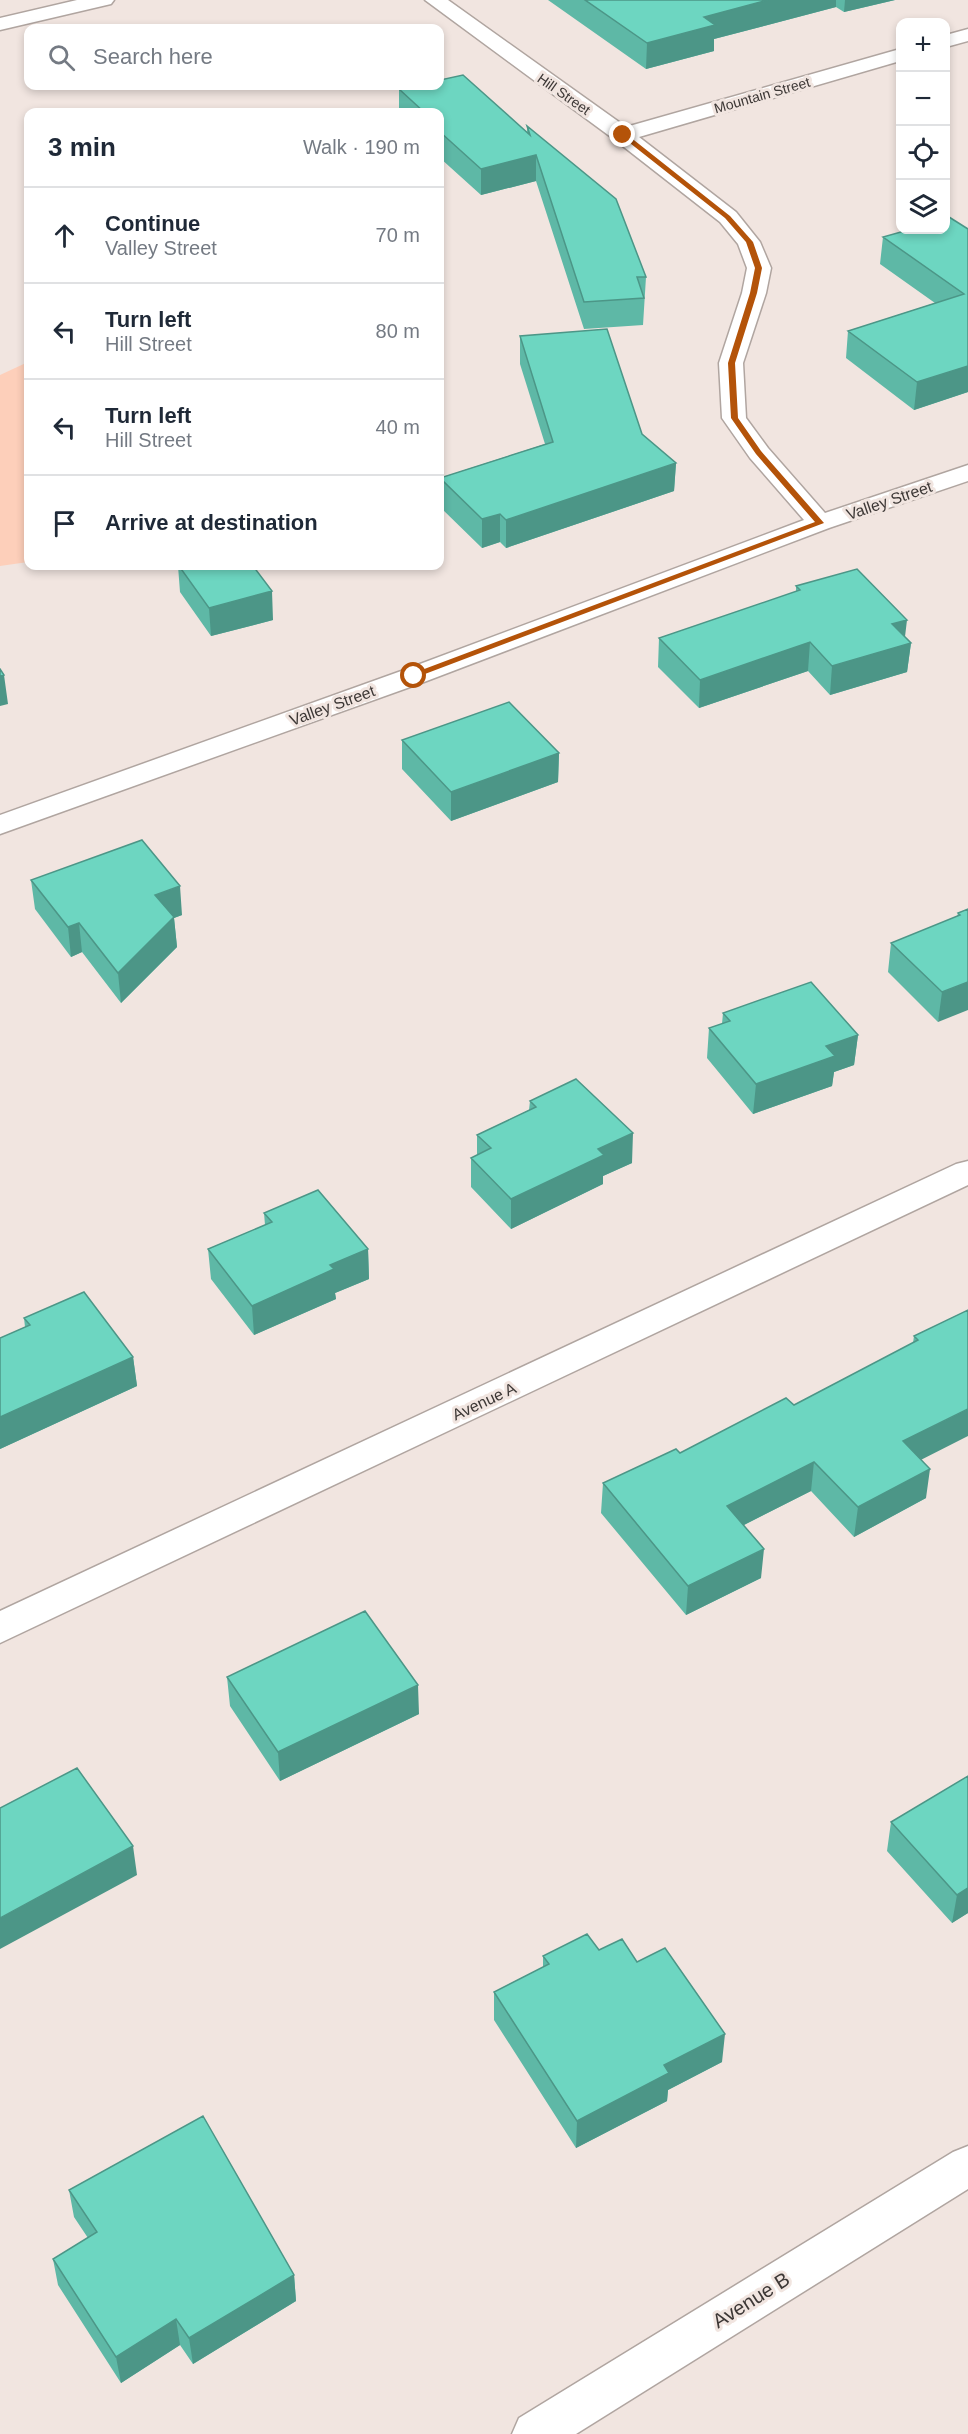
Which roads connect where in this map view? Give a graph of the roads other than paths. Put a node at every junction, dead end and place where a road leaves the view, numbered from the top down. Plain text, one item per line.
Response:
1 (104, 0) edge
2 (435, 0) edge
3 (0, 24) edge
4 (968, 35) edge
5 (950, 40) edge
6 (896, 56) edge
7 (623, 135) junction
8 (968, 473) edge
9 (820, 523) junction
10 (0, 825) edge
11 (968, 1172) edge
12 (0, 1628) edge
13 (968, 2166) edge
14 (535, 2434) edge

1 - 3 street
2 - 7 street, Hill Street
4 - 5 street
6 - 7 street, Mountain Street
7 - 9 street, Hill Street
8 - 9 street, Valley Street
9 - 10 street, Valley Street
11 - 12 street, Avenue A
13 - 14 street, Avenue B

